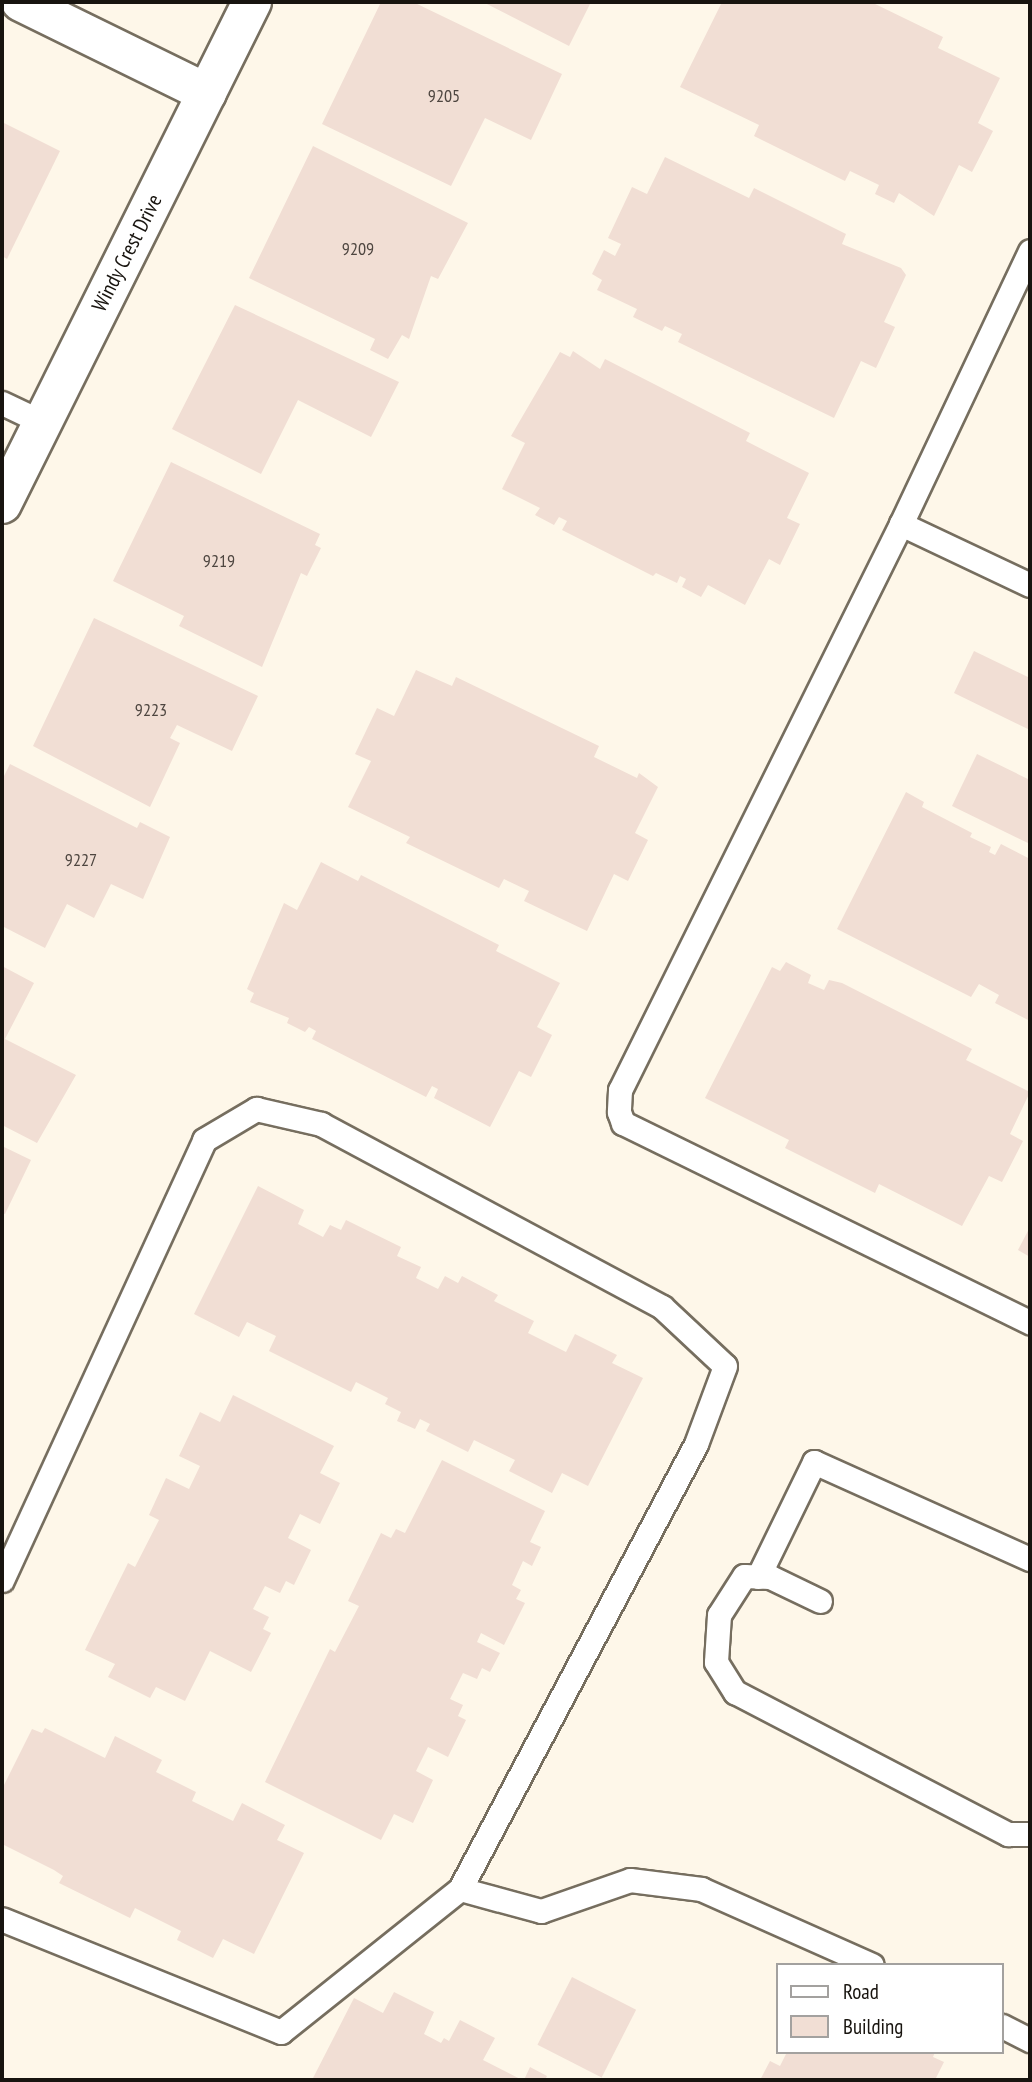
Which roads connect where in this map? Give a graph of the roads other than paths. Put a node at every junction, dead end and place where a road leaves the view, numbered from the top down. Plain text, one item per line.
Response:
1 (21, 2) edge
2 (252, 2) edge
3 (207, 93) junction
4 (1030, 251) edge
5 (2, 403) edge
6 (42, 422) junction
7 (2, 504) edge
8 (901, 524) junction
9 (1030, 585) edge
10 (1030, 1322) edge
11 (1030, 1559) edge
12 (758, 1577) junction
13 (2, 1580) edge
14 (820, 1601) dead end
15 (1030, 1834) edge
16 (460, 1889) junction
17 (2, 1919) edge
18 (868, 1963) edge
19 (1004, 2027) edge
20 (1030, 2040) edge

1 - 3 street
2 - 3 street, Windy Crest Drive
3 - 6 street, Windy Crest Drive
4 - 8 lane
5 - 6 lane
6 - 7 street, Windy Crest Drive
8 - 9 lane
8 - 10 lane
11 - 12 lane
12 - 14 lane
12 - 15 lane
13 - 16 lane
16 - 17 lane
16 - 18 lane
19 - 20 lane

